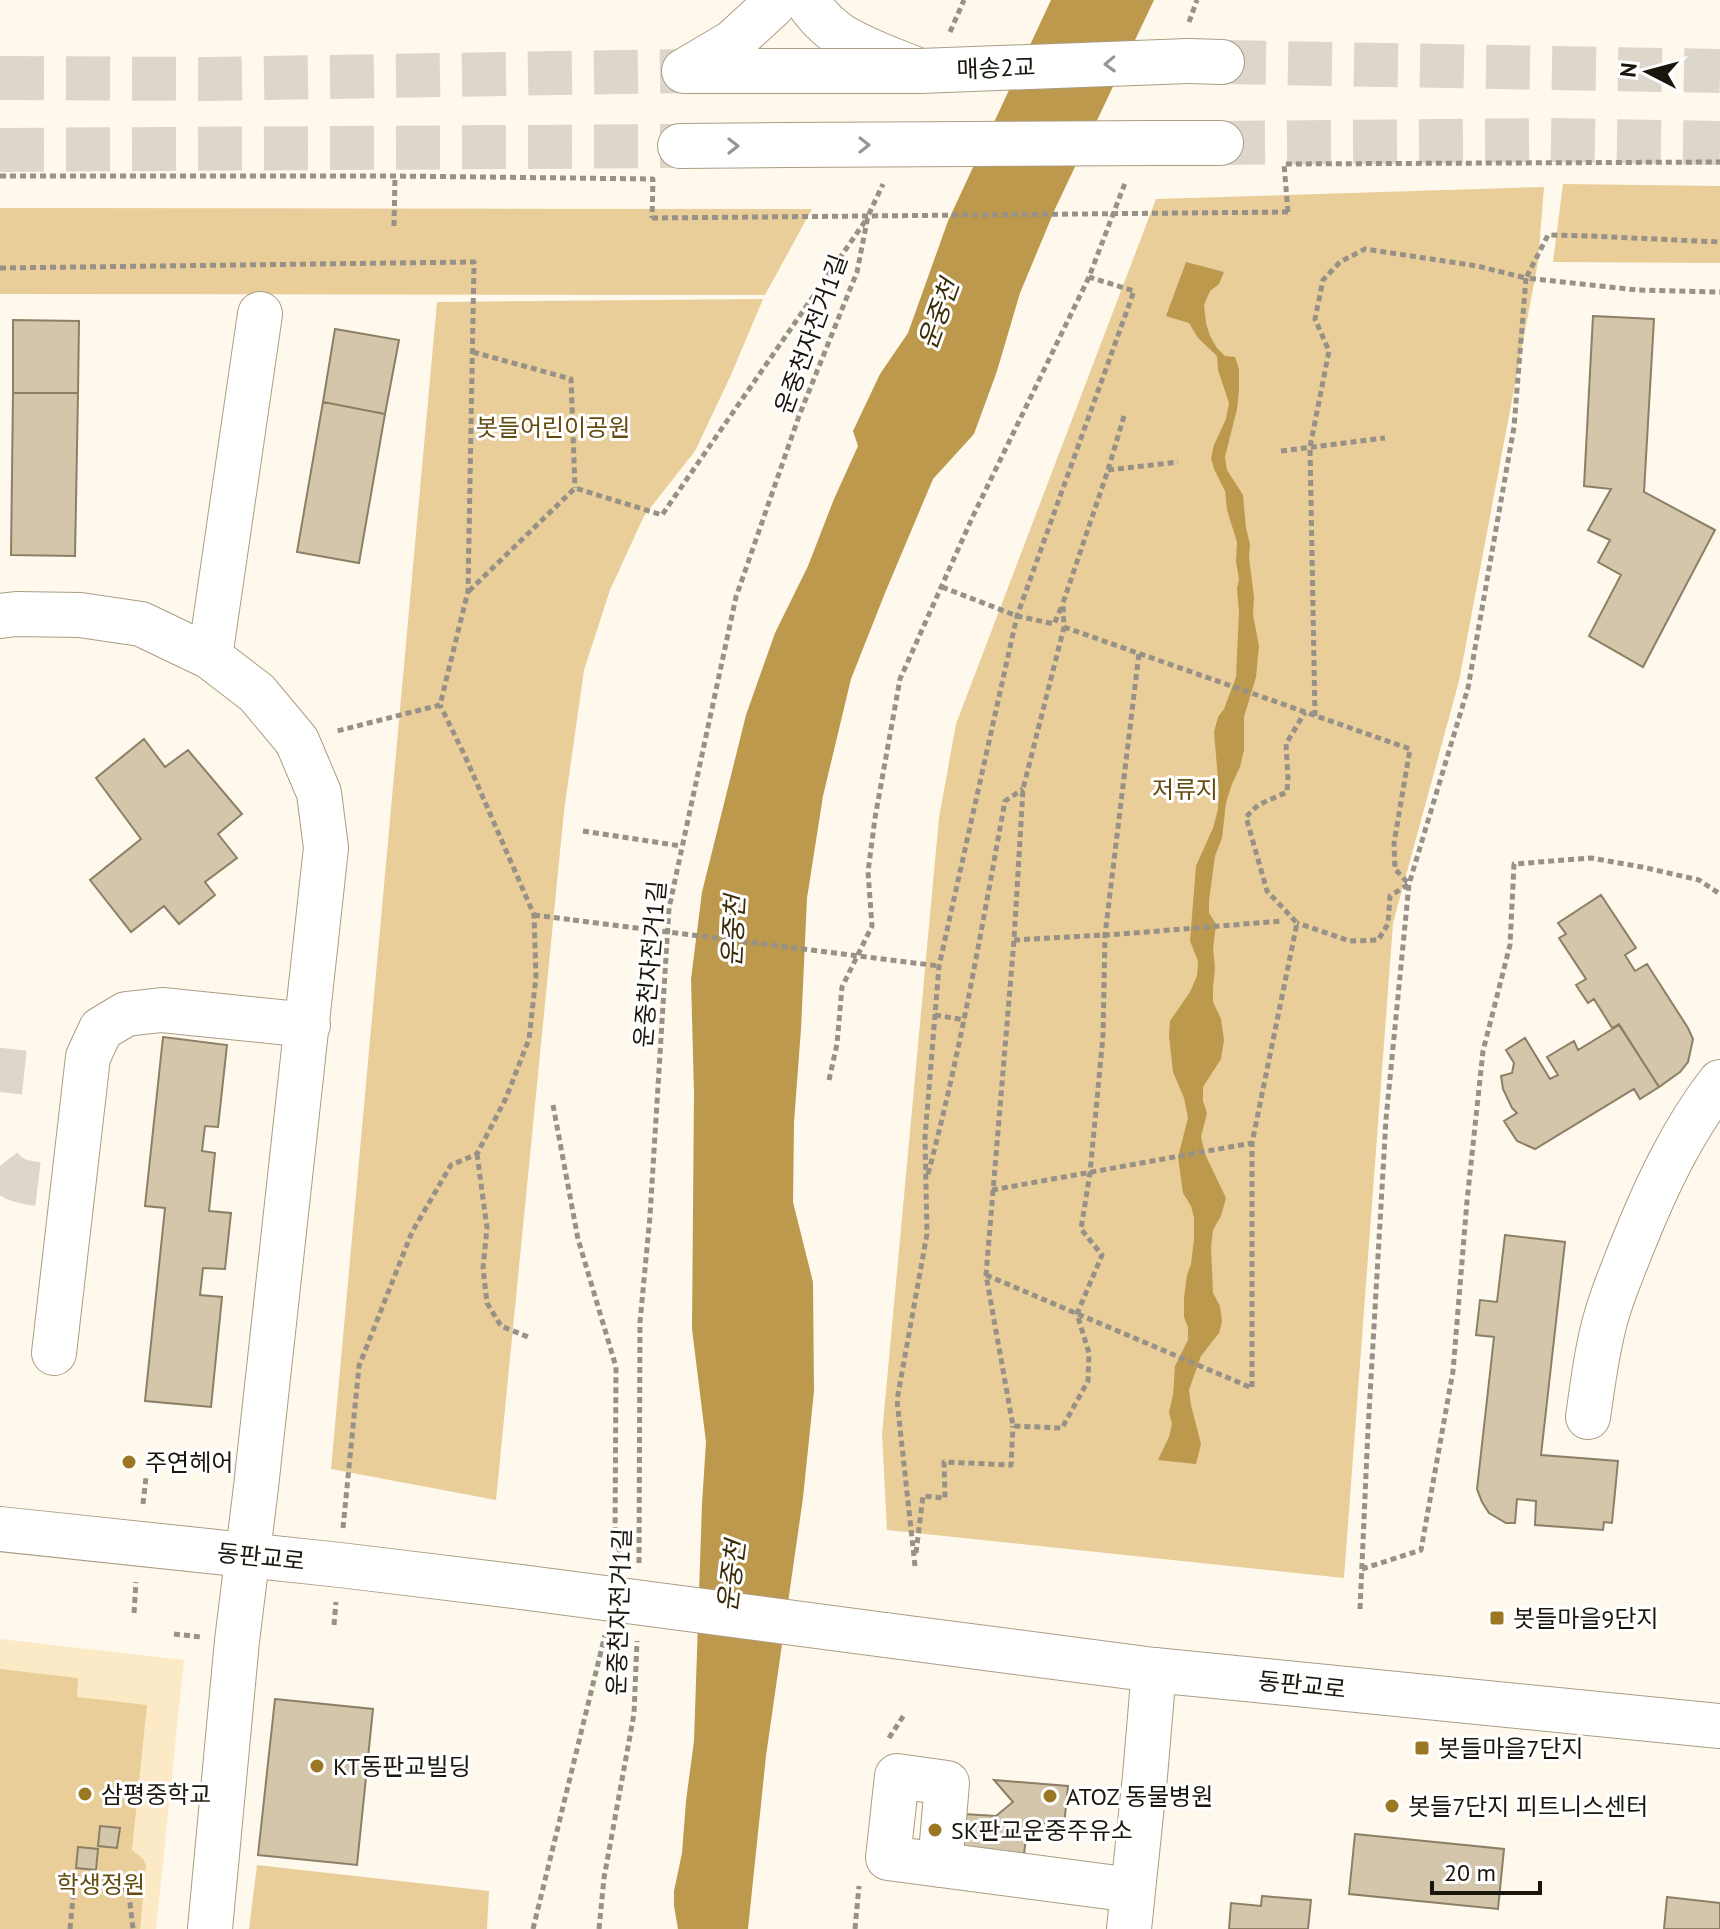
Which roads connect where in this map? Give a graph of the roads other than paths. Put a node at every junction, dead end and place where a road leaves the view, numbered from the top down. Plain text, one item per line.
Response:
1 (775, 0) edge
2 (806, 0) edge
3 (933, 57) junction
4 (1205, 62) tunnel mouth
5 (1221, 143) tunnel mouth
6 (680, 146) tunnel mouth
7 (260, 314) dead end
8 (0, 616) edge
9 (210, 657) junction
10 (308, 1025) junction
11 (1720, 1082) edge
12 (54, 1353) dead end
13 (1588, 1417) dead end
14 (0, 1529) edge
15 (246, 1556) junction
16 (1154, 1670) junction
17 (1720, 1726) edge
18 (940, 1865) dead end
19 (1130, 1909) edge
20 (210, 1929) edge

1 - 3 main road, 매송2교, bridge
2 - 3 main road
4 -> 3 main road, 매송2교, bridge
6 -> 5 main road, bridge
7 - 9 main road
8 - 9 main road
9 - 10 main road
10 - 12 main road
10 - 15 main road
11 - 13 main road
14 - 15 main road, 동판교로
15 - 16 main road, 동판교로, bridge
15 - 20 main road
16 - 17 main road, 동판교로
16 - 19 main road
18 - 19 main road

